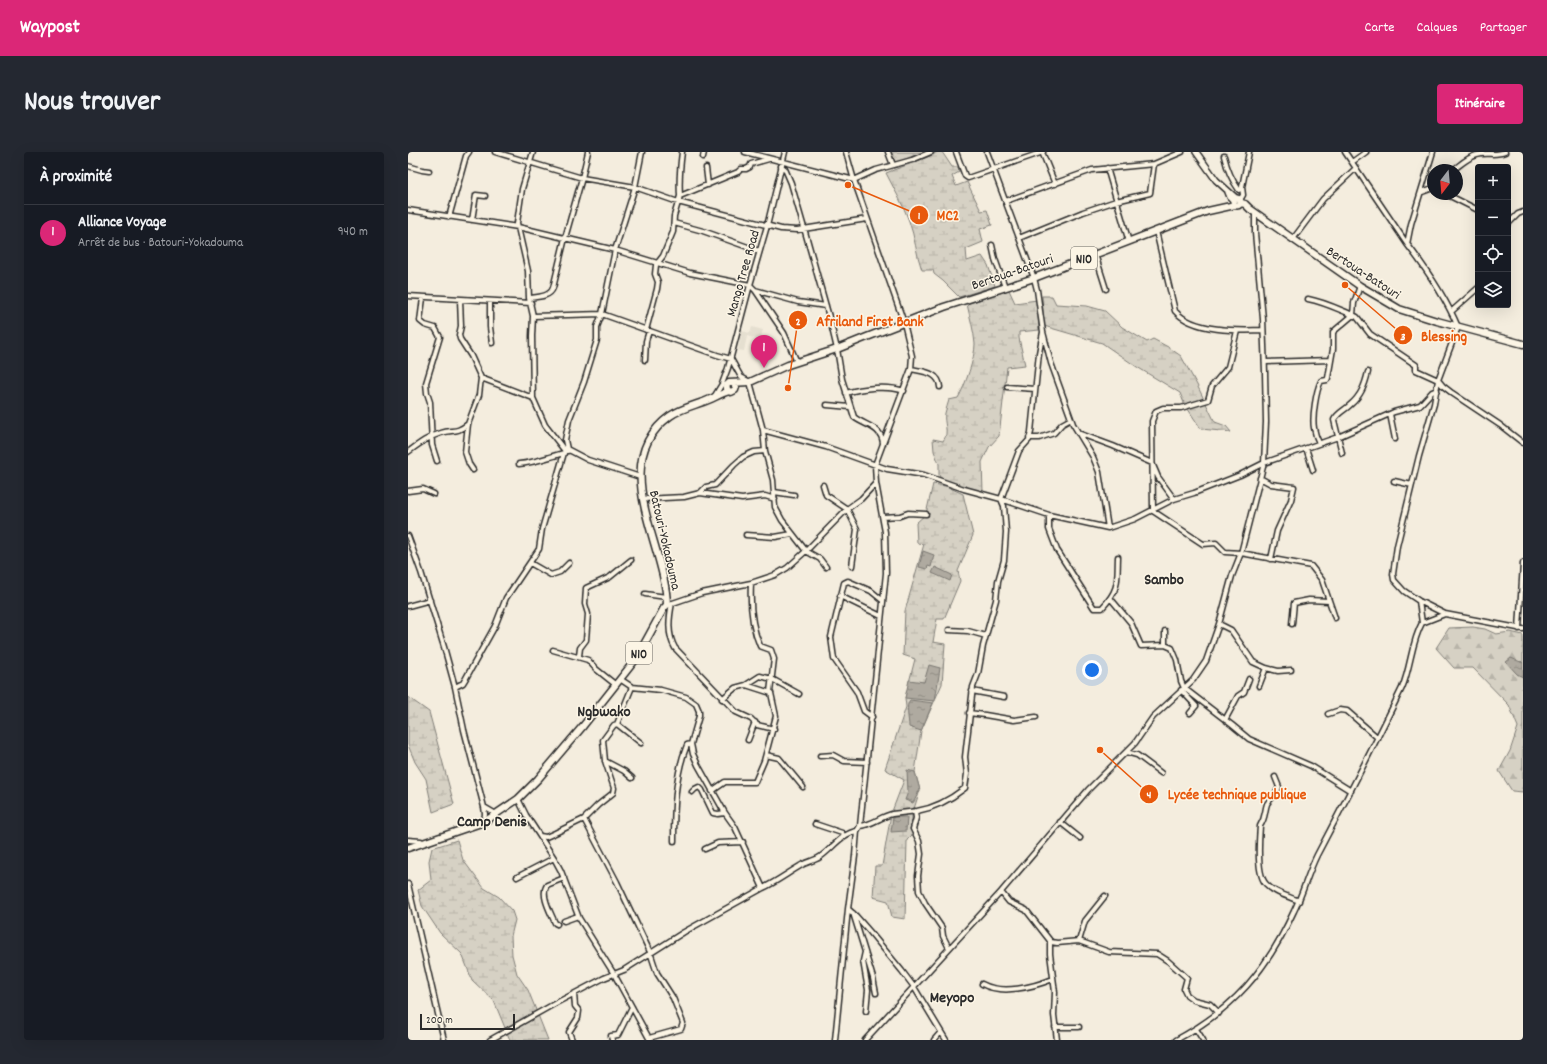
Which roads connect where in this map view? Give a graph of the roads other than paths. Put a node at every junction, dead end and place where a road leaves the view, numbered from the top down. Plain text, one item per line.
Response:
1 (469, 152) edge
2 (495, 152) edge
3 (533, 152) edge
4 (588, 152) edge
5 (642, 152) edge
6 (682, 152) edge
7 (704, 152) edge
8 (745, 152) edge
9 (785, 152) edge
10 (846, 152) edge
11 (888, 152) edge
12 (931, 152) edge
13 (956, 152) edge
14 (987, 152) edge
15 (1042, 152) edge
16 (1182, 152) edge
17 (1196, 152) edge
18 (1249, 152) edge
19 (1345, 152) edge
20 (1366, 152) edge
21 (1433, 152) edge
22 (1505, 152) edge
23 (1481, 153) edge
24 (1224, 156) dead end
25 (703, 157) dead end
26 (769, 159) junction
27 (1352, 162) junction
28 (530, 163) junction
29 (782, 164) junction
30 (1154, 164) junction
31 (1462, 164) edge
32 (893, 165) junction
33 (408, 166) edge
34 (706, 168) dead end
35 (1107, 168) junction
36 (1356, 168) junction
37 (994, 170) junction
38 (429, 171) dead end
39 (582, 178) junction
40 (854, 180) junction
41 (1055, 184) junction
42 (708, 185) junction
43 (635, 187) junction
44 (1240, 189) junction
45 (1427, 190) edge
46 (1422, 192) junction
47 (485, 196) dead end
48 (680, 196) junction
49 (1458, 200) edge
50 (1006, 201) junction
51 (1116, 201) junction
52 (678, 202) junction
53 (1237, 202) junction
54 (1475, 208) edge
55 (408, 210) edge
56 (1252, 211) junction
57 (1523, 212) edge
58 (449, 217) junction
59 (867, 219) junction
60 (472, 220) junction
61 (1511, 221) edge
62 (674, 223) junction
63 (767, 226) junction
64 (518, 227) junction
65 (804, 228) junction
66 (1156, 231) junction
67 (565, 238) junction
68 (1019, 238) junction
69 (1293, 239) junction
70 (1129, 242) junction
71 (1408, 244) junction
72 (992, 245) dead end
73 (615, 250) junction
74 (759, 251) junction
75 (1095, 254) junction
76 (658, 262) junction
77 (1034, 278) junction
78 (750, 285) junction
79 (1360, 286) junction
80 (1005, 287) junction
81 (1106, 289) dead end
82 (755, 290) junction
83 (1475, 291) edge
84 (408, 296) edge
85 (423, 298) junction
86 (1308, 298) dead end
87 (460, 299) junction
88 (530, 300) junction
89 (490, 301) junction
90 (826, 306) junction
91 (1452, 311) junction
92 (602, 314) junction
93 (1353, 315) junction
94 (533, 316) junction
95 (904, 323) junction
96 (1458, 326) junction
97 (1263, 330) junction
98 (648, 331) junction
99 (1237, 331) junction
100 (1043, 332) junction
101 (492, 343) dead end
102 (1523, 344) edge
103 (837, 350) junction
104 (731, 359) junction
105 (645, 360) dead end
106 (1331, 360) junction
107 (797, 362) junction
108 (1265, 362) junction
109 (911, 369) junction
110 (1368, 372) dead end
111 (481, 378) junction
112 (1438, 380) junction
113 (748, 383) junction
114 (940, 387) dead end
115 (1007, 387) dead end
116 (1035, 389) junction
117 (1437, 390) junction
118 (904, 391) junction
119 (846, 393) junction
120 (716, 396) junction
121 (533, 398) junction
122 (827, 406) dead end
123 (850, 407) junction
124 (1390, 414) junction
125 (1071, 420) junction
126 (468, 424) junction
127 (763, 430) junction
128 (881, 433) junction
129 (887, 433) junction
130 (1078, 433) junction
131 (432, 437) junction
132 (1338, 437) junction
133 (1030, 438) junction
134 (1396, 439) dead end
135 (1523, 443) edge
136 (1319, 444) junction
137 (883, 445) junction
138 (1306, 448) junction
139 (565, 451) junction
140 (765, 451) junction
141 (408, 452) edge
142 (1342, 453) dead end
143 (437, 461) dead end
144 (1152, 463) junction
145 (1264, 463) junction
146 (519, 464) dead end
147 (875, 465) junction
148 (473, 470) dead end
149 (1313, 470) dead end
150 (640, 477) junction
151 (1260, 478) junction
152 (1394, 481) dead end
153 (876, 483) junction
154 (824, 485) dead end
155 (1412, 485) junction
156 (408, 491) edge
157 (774, 492) junction
158 (700, 493) junction
159 (434, 494) dead end
160 (794, 495) dead end
161 (644, 499) junction
162 (775, 499) junction
163 (1001, 499) junction
164 (1174, 499) junction
165 (847, 509) junction
166 (1153, 511) junction
167 (926, 514) dead end
168 (1049, 515) junction
169 (883, 517) junction
170 (1108, 528) junction
171 (792, 534) junction
172 (408, 536) edge
173 (746, 536) dead end
174 (806, 551) junction
175 (1241, 553) junction
176 (1118, 557) dead end
177 (1272, 559) junction
178 (632, 560) dead end
179 (530, 563) junction
180 (569, 563) dead end
181 (1523, 563) edge
182 (852, 566) dead end
183 (826, 567) dead end
184 (751, 584) junction
185 (645, 594) dead end
186 (840, 596) junction
187 (666, 597) junction
188 (1111, 599) junction
189 (430, 600) junction
190 (882, 600) junction
191 (1329, 601) junction
192 (1420, 601) junction
193 (670, 604) junction
194 (408, 606) edge
195 (1445, 614) junction
196 (881, 616) junction
197 (1335, 618) dead end
198 (1422, 623) junction
199 (1219, 624) junction
200 (1292, 624) dead end
201 (1521, 629) edge
202 (949, 630) dead end
203 (1165, 631) dead end
204 (986, 636) junction
205 (1165, 645) junction
206 (553, 650) dead end
207 (579, 656) junction
208 (1266, 668) junction
209 (1291, 670) dead end
210 (620, 679) junction
211 (772, 679) junction
212 (1250, 679) dead end
213 (616, 685) junction
214 (746, 685) junction
215 (632, 686) junction
216 (1258, 686) dead end
217 (455, 687) junction
218 (1182, 689) junction
219 (972, 691) junction
220 (770, 692) junction
221 (799, 694) dead end
222 (1004, 697) dead end
223 (722, 699) junction
224 (969, 713) junction
225 (1190, 713) dead end
226 (1328, 714) dead end
227 (872, 717) junction
228 (1036, 717) dead end
229 (1225, 720) junction
230 (755, 722) junction
231 (617, 724) junction
232 (774, 729) junction
233 (1378, 738) junction
234 (748, 740) dead end
235 (641, 743) dead end
236 (691, 744) junction
237 (1126, 752) junction
238 (766, 755) junction
239 (820, 756) dead end
240 (605, 761) junction
241 (867, 762) junction
242 (1161, 773) dead end
243 (1275, 777) dead end
244 (632, 778) dead end
245 (803, 786) dead end
246 (712, 791) junction
247 (1351, 791) junction
248 (692, 792) dead end
249 (518, 799) junction
250 (484, 807) junction
251 (915, 811) junction
252 (725, 813) junction
253 (496, 814) junction
254 (584, 819) junction
255 (484, 822) junction
256 (1060, 822) junction
257 (815, 824) dead end
258 (860, 826) junction
259 (857, 831) junction
260 (540, 836) junction
261 (844, 836) junction
262 (546, 837) junction
263 (1080, 838) dead end
264 (408, 840) edge
265 (543, 841) junction
266 (674, 841) dead end
267 (742, 842) junction
268 (423, 843) junction
269 (408, 848) edge
270 (705, 849) dead end
271 (554, 858) junction
272 (517, 877) dead end
273 (564, 878) junction
274 (408, 884) edge
275 (763, 888) junction
276 (1001, 892) junction
277 (1105, 896) dead end
278 (1299, 901) junction
279 (848, 909) junction
280 (853, 913) junction
281 (578, 916) junction
282 (564, 922) dead end
283 (557, 924) dead end
284 (1050, 941) junction
285 (1079, 941) junction
286 (949, 948) junction
287 (650, 952) junction
288 (865, 952) junction
289 (614, 974) junction
290 (1053, 979) junction
291 (982, 984) dead end
292 (914, 987) junction
293 (876, 993) dead end
294 (574, 994) junction
295 (632, 1007) junction
296 (866, 1011) dead end
297 (1219, 1013) junction
298 (1055, 1027) junction
299 (1079, 1027) dead end
300 (1196, 1029) junction
301 (940, 1032) junction
302 (498, 1038) edge
303 (650, 1039) edge
304 (444, 1040) edge
305 (490, 1040) edge
306 (572, 1040) edge
307 (612, 1040) edge
308 (835, 1040) edge
309 (865, 1040) edge
310 (934, 1040) edge
311 (946, 1040) edge
312 (1057, 1040) edge
313 (1176, 1040) edge
314 (1203, 1040) edge

1 - 58 street
2 - 28 street
3 - 28 street
4 - 39 street
5 - 43 street
6 - 48 street
7 - 25 street
8 - 26 street
9 - 29 street, Mango Tree Road
10 - 40 street
11 - 32 street
12 - 32 street
13 - 37 street
14 - 37 street
15 - 37 street
15 - 41 street
16 - 30 street
17 - 53 main road
18 - 44 street
19 - 27 street
20 - 27 street
21 - 46 street
22 - 23 street
23 - 31 street
24 - 44 street
26 - 29 street
26 - 42 street
27 - 36 street
28 - 39 street
28 - 64 street
29 - 40 street
29 - 63 street, Mango Tree Road
29 - 65 street
30 - 35 street
30 - 51 street
32 - 40 street
33 - 38 street
34 - 42 street
35 - 41 street
35 - 51 street
36 - 69 street
36 - 71 street
37 - 50 street
39 - 43 street
39 - 67 street
40 - 59 street
41 - 50 street
42 - 48 street
43 - 52 street
43 - 73 street
44 - 53 street
45 - 46 street
46 - 71 street
47 - 60 street
48 - 52 street
49 - 54 street
50 - 68 street
51 - 68 street
51 - 70 street
52 - 62 street
52 - 63 street
53 - 56 highway, Bertoua-Batouri
53 - 66 highway, Bertoua-Batouri / N10
55 - 58 street
56 - 69 highway, Bertoua-Batouri
56 - 97 street
57 - 61 street
58 - 60 street
59 - 65 street
59 - 95 street
60 - 64 street
62 - 74 street
62 - 76 street
63 - 65 street
63 - 74 street, Mango Tree Road
64 - 67 street
64 - 88 street
65 - 90 street
66 - 70 highway, Bertoua-Batouri / N10
66 - 99 street
67 - 73 street
67 - 88 street
68 - 77 street
69 - 79 highway, Bertoua-Batouri
70 - 75 highway, Bertoua-Batouri / N10
71 - 91 street
72 - 80 street
73 - 76 street
73 - 92 street
74 - 78 street, Mango Tree Road
75 - 77 highway, Bertoua-Batouri / N10
75 - 81 street
76 - 78 street
76 - 98 street
77 - 80 highway, Bertoua-Batouri / N10
77 - 100 street
78 - 82 street
78 - 104 street, Mango Tree Road
79 - 93 street
79 - 96 highway, Bertoua-Batouri
80 - 95 highway, Bertoua-Batouri / N10
82 - 90 street
82 - 107 street
83 - 91 street
84 - 85 street
85 - 87 street
85 - 131 street
86 - 93 street
87 - 89 street
87 - 111 street
88 - 89 street
88 - 94 street
89 - 101 street
90 - 103 street
91 - 96 street
92 - 94 street
92 - 98 street
92 - 139 street
93 - 106 street
93 - 112 street
94 - 121 street
95 - 103 highway, N10
95 - 109 street
96 - 102 highway, Bertoua-Batouri
96 - 112 street
97 - 99 street
97 - 108 street
98 - 104 street
98 - 105 street
99 - 144 street
100 - 116 street
100 - 125 street
103 - 107 highway, N10
103 - 119 street
104 - 113 street
104 - 120 street, Mango Tree Road
106 - 108 street
106 - 136 street
107 - 113 highway, N10
108 - 145 street
109 - 114 street
109 - 118 street
110 - 132 street
111 - 121 street
111 - 126 street
112 - 117 street
112 - 135 street
113 - 120 highway, Batouri-Yokadouma / N10
113 - 127 street
115 - 116 street
116 - 133 street
117 - 124 street
117 - 155 street
118 - 119 street
118 - 129 street
119 - 123 street
120 - 150 highway, Batouri-Yokadouma
121 - 139 street
122 - 123 street
123 - 128 street
124 - 132 street
124 - 134 street
125 - 130 street
125 - 133 street
126 - 131 street
126 - 148 street
127 - 140 street
127 - 147 street
128 - 129 street
128 - 137 street
129 - 137 street
130 - 144 street
130 - 170 street
131 - 141 street
131 - 143 street
132 - 136 street
132 - 142 street
133 - 163 street
136 - 138 street
137 - 147 street
138 - 145 street
138 - 149 street
139 - 146 street
139 - 150 street
139 - 179 street
140 - 157 street
140 - 158 street
144 - 164 street
144 - 166 street
145 - 151 street
145 - 164 street
147 - 153 street
147 - 163 street
150 - 161 highway, Batouri-Yokadouma
151 - 175 street
151 - 177 street
152 - 155 street
153 - 165 street
153 - 169 street
154 - 165 street
155 - 192 street
156 - 159 street
157 - 160 street
157 - 162 street
158 - 161 street
158 - 162 street
161 - 187 highway, Batouri-Yokadouma
162 - 171 street
163 - 168 street
163 - 204 street
164 - 166 street
165 - 174 street
165 - 182 street
166 - 170 street
166 - 175 street
167 - 169 street
168 - 170 street
168 - 188 street
169 - 190 street
171 - 173 street
171 - 174 street
172 - 189 street
174 - 183 street
174 - 184 street
175 - 177 street
175 - 199 street
176 - 188 street
177 - 191 street
178 - 207 street
179 - 180 street
179 - 217 street
181 - 201 street
184 - 193 street
184 - 211 street
185 - 187 street
186 - 190 street
186 - 196 street
186 - 227 street
187 - 193 highway, Batouri-Yokadouma
188 - 205 street
189 - 194 street
189 - 217 street
190 - 196 street
191 - 197 street
191 - 200 street
192 - 195 street
192 - 198 street
193 - 210 highway, Batouri-Yokadouma / N10
193 - 223 street
195 - 198 street
195 - 201 street
196 - 227 street
198 - 233 street
199 - 208 street
199 - 218 street
202 - 204 street
203 - 205 street
204 - 219 street
205 - 218 street
206 - 207 street
207 - 213 street
208 - 209 street
208 - 216 street
210 - 213 highway, Batouri-Yokadouma / N10
210 - 215 street
211 - 214 street
211 - 220 street
211 - 221 street
212 - 229 street
213 - 249 highway, Batouri-Yokadouma / N10
214 - 220 street
214 - 223 street
215 - 231 street
215 - 236 street
217 - 250 street
218 - 225 street
218 - 229 street
218 - 237 street
219 - 222 street
219 - 224 street
220 - 232 street
223 - 230 street
224 - 228 street
224 - 251 street
226 - 233 street
227 - 241 street
229 - 247 street
230 - 232 street
230 - 234 street
231 - 235 street
231 - 240 street
232 - 238 street
233 - 247 street
236 - 246 street
236 - 266 street
237 - 242 street
237 - 256 street
238 - 245 street
238 - 246 street
239 - 241 street
240 - 244 street
240 - 254 street
241 - 258 street
243 - 278 street
246 - 252 street
247 - 278 street
248 - 252 street
249 - 253 highway, Batouri-Yokadouma / N10
249 - 260 street
250 - 253 street
250 - 255 street
251 - 258 street
251 - 286 street
252 - 267 street
253 - 255 highway, Batouri-Yokadouma / N10
254 - 262 street
254 - 287 street
255 - 268 highway, Batouri-Yokadouma / N10
256 - 263 street
256 - 276 street
257 - 261 street
258 - 259 street
259 - 261 street
259 - 279 street
260 - 262 street
260 - 265 street
261 - 275 street
262 - 265 street
264 - 268 street
265 - 271 street
267 - 270 street
267 - 275 street
268 - 269 highway, Batouri-Yokadouma / N10
271 - 272 street
271 - 273 street
273 - 281 street
273 - 283 street
274 - 304 street
275 - 287 street
276 - 284 street
276 - 286 street
277 - 285 street
278 - 297 street
279 - 280 street
279 - 308 street
280 - 288 street
280 - 292 street
281 - 282 street
281 - 289 street
284 - 285 street
284 - 290 street
285 - 297 street
286 - 292 street
287 - 289 street
287 - 303 street
288 - 293 street
288 - 296 street
289 - 294 street
289 - 295 street
290 - 291 street
290 - 298 street
292 - 301 street
292 - 309 street
294 - 302 street
294 - 306 street
295 - 303 street
295 - 307 street
297 - 300 street
298 - 299 street
298 - 312 street
300 - 313 street
300 - 314 street
301 - 310 street
301 - 311 street
302 - 305 street

